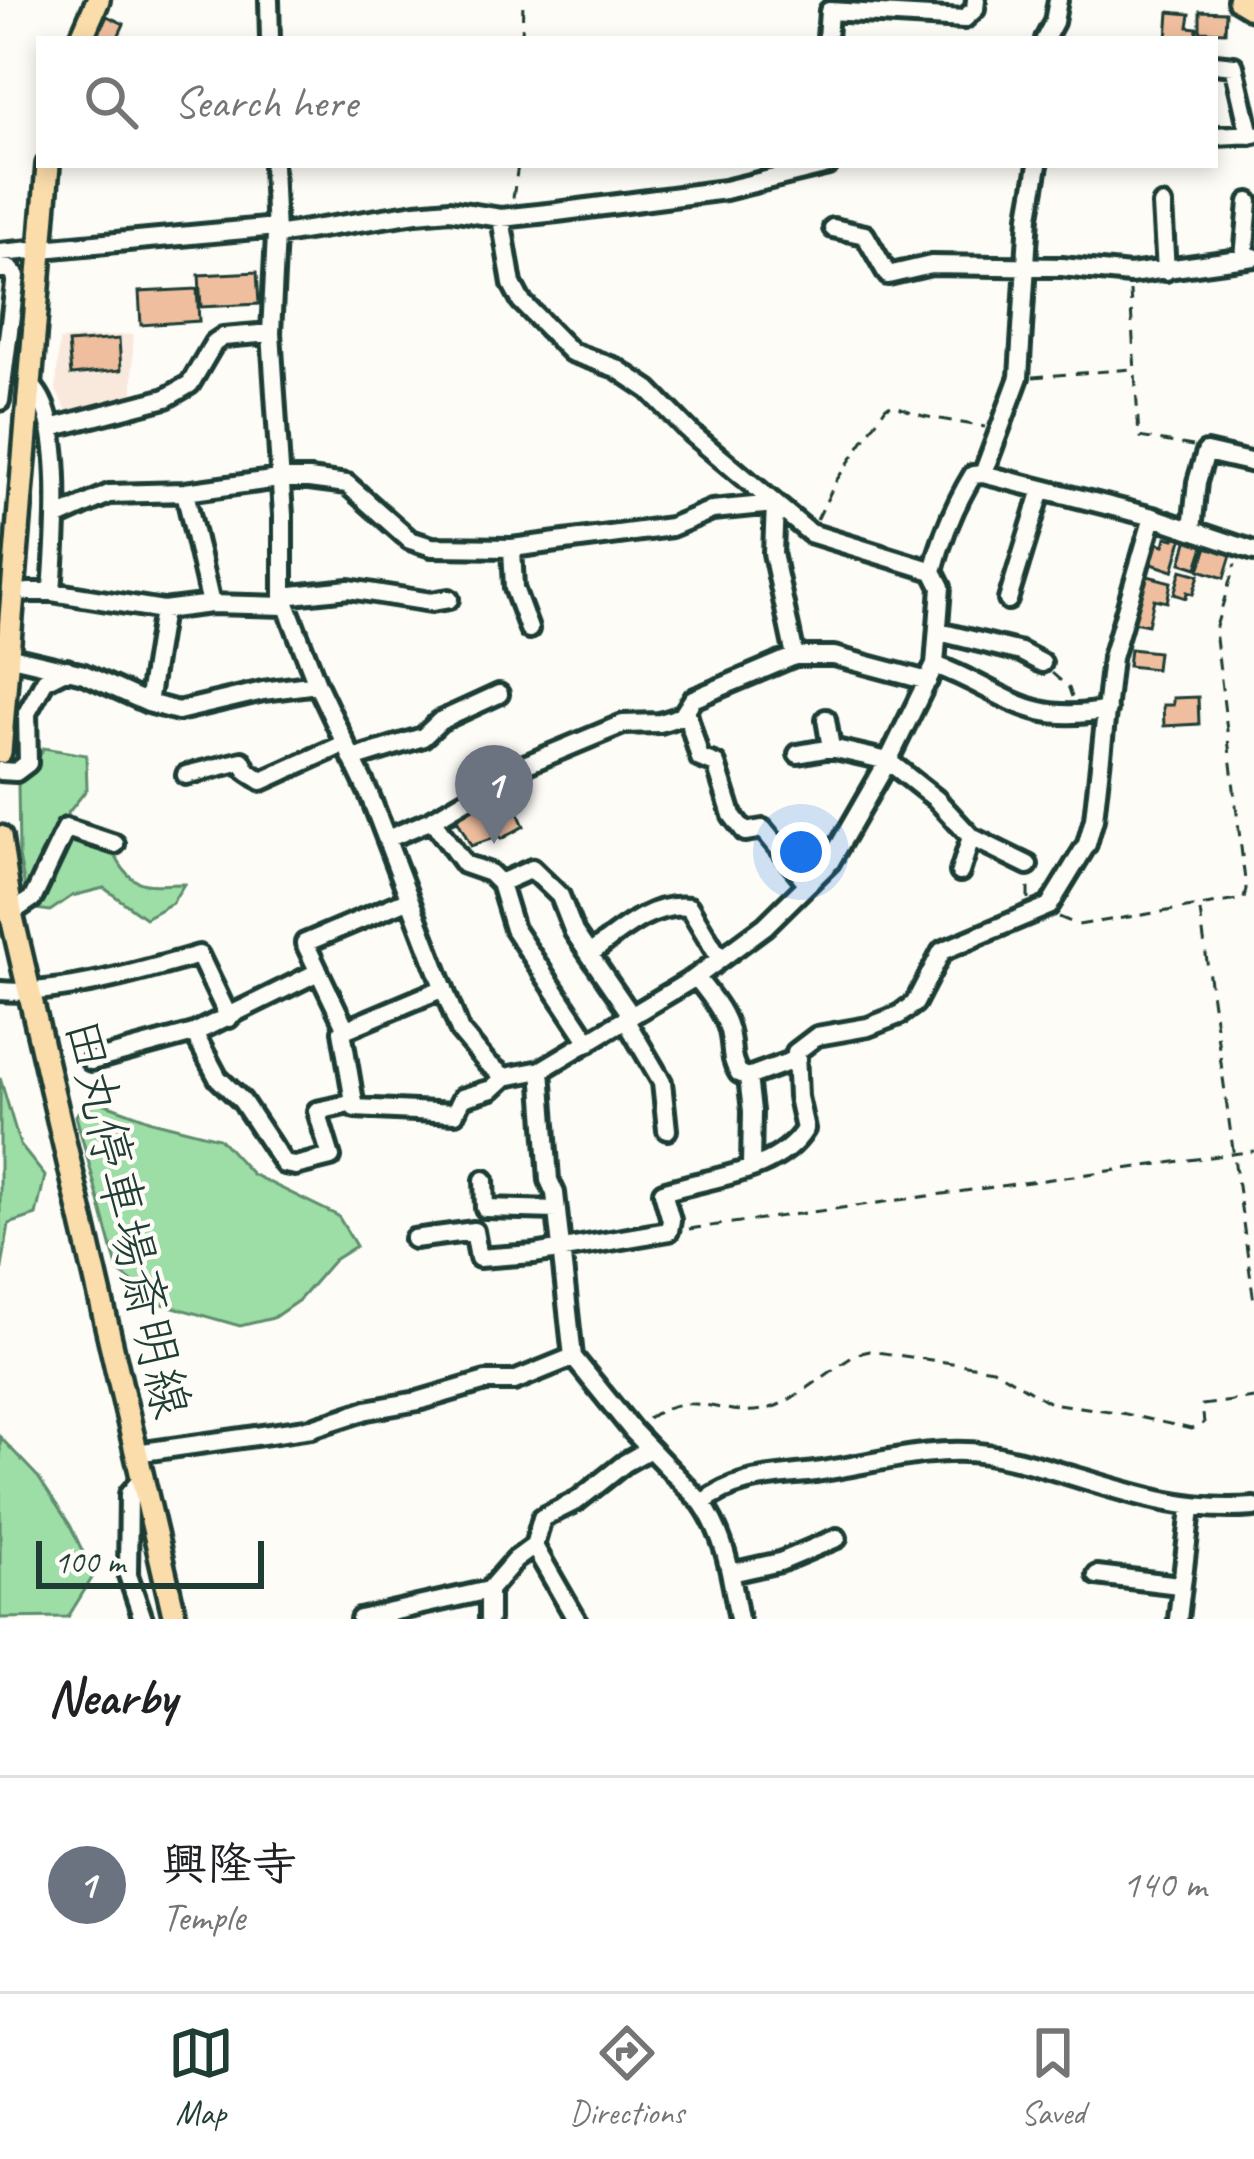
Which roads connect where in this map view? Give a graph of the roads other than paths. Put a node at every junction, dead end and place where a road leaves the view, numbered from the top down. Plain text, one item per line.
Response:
1 (269, 0) edge
2 (976, 0) edge
3 (1058, 0) edge
4 (1239, 0) edge
5 (93, 2) edge
6 (870, 6) edge
7 (1254, 10) edge
8 (82, 36) edge
9 (270, 36) edge
10 (827, 36) edge
11 (1047, 36) edge
12 (1218, 64) edge
13 (1252, 135) edge
14 (1218, 136) edge
15 (48, 168) edge
16 (274, 168) edge
17 (816, 168) edge
18 (1037, 168) edge
19 (1249, 202) dead end
20 (1162, 205) dead end
21 (501, 218) junction
22 (833, 228) dead end
23 (276, 231) junction
24 (40, 250) junction
25 (0, 253) edge
26 (1249, 257) edge
27 (0, 268) edge
28 (1027, 270) junction
29 (1166, 271) junction
30 (271, 333) junction
31 (28, 384) junction
32 (0, 401) edge
33 (51, 428) junction
34 (1254, 464) edge
35 (983, 474) junction
36 (279, 479) junction
37 (1042, 489) junction
38 (184, 492) junction
39 (775, 504) junction
40 (58, 517) junction
41 (1153, 518) junction
42 (1192, 530) junction
43 (512, 548) junction
44 (1247, 548) edge
45 (933, 572) junction
46 (28, 592) dead end
47 (52, 592) junction
48 (449, 599) dead end
49 (1008, 600) dead end
50 (284, 601) junction
51 (211, 604) junction
52 (163, 610) junction
53 (529, 629) dead end
54 (939, 632) junction
55 (5, 643) edge
56 (795, 656) junction
57 (1042, 664) road end
58 (67, 669) junction
59 (932, 673) junction
60 (317, 684) junction
61 (499, 694) dead end
62 (148, 704) junction
63 (686, 710) junction
64 (1107, 710) junction
65 (826, 719) dead end
66 (831, 748) junction
67 (348, 751) junction
68 (0, 752) edge
69 (798, 754) dead end
70 (888, 761) junction
71 (0, 771) edge
72 (186, 775) dead end
73 (433, 820) junction
74 (0, 837) edge
75 (971, 837) junction
76 (387, 839) junction
77 (116, 844) dead end
78 (1028, 865) road end
79 (960, 872) dead end
80 (500, 883) junction
81 (807, 883) junction
82 (407, 899) junction
83 (11, 913) junction
84 (591, 953) junction
85 (720, 959) junction
86 (318, 972) junction
87 (696, 977) junction
88 (443, 988) junction
89 (0, 991) edge
90 (29, 992) junction
91 (628, 1017) junction
92 (229, 1018) junction
93 (346, 1029) junction
94 (194, 1033) junction
95 (589, 1042) junction
96 (797, 1059) junction
97 (91, 1061) dead end
98 (541, 1070) junction
99 (506, 1077) junction
100 (748, 1077) junction
101 (354, 1103) junction
102 (667, 1130) dead end
103 (751, 1167) junction
104 (484, 1180) dead end
105 (557, 1210) junction
106 (414, 1239) dead end
107 (560, 1247) junction
108 (573, 1357) junction
109 (650, 1450) junction
110 (136, 1453) junction
111 (142, 1479) junction
112 (703, 1503) junction
113 (1254, 1507) edge
114 (1191, 1509) junction
115 (837, 1538) dead end
116 (534, 1546) junction
117 (730, 1573) junction
118 (1097, 1575) dead end
119 (1179, 1586) junction
120 (488, 1590) junction
121 (143, 1619) edge
122 (175, 1619) edge
123 (360, 1619) edge
124 (489, 1619) edge
125 (576, 1619) edge
126 (739, 1619) edge
127 (1178, 1619) edge

1 - 9 street
2 - 6 street
3 - 11 street
4 - 7 main road
5 - 8 main road
6 - 10 street
12 - 13 street
13 - 14 street
15 - 24 main road
16 - 23 street
17 - 21 street
18 - 28 street
19 - 26 street
20 - 29 street
21 - 23 street
21 - 39 street
22 - 28 street
23 - 24 street
23 - 30 street
24 - 25 street
24 - 31 main road
26 - 29 street
27 - 32 street
28 - 29 street
28 - 35 street
30 - 33 street
30 - 36 street
31 - 33 street
31 - 55 main road
33 - 40 street
34 - 42 street
35 - 37 street
35 - 45 street
36 - 38 street
36 - 43 street
36 - 50 street
37 - 41 street
37 - 49 street
38 - 40 street
38 - 51 street
39 - 43 street
39 - 45 street
39 - 56 street
40 - 47 street
41 - 42 street
41 - 64 street
42 - 44 street
43 - 53 street
45 - 54 street
46 - 47 street
47 - 52 street
48 - 50 street
50 - 51 street
50 - 60 street
51 - 52 street
52 - 62 street
54 - 57 street
54 - 59 street
55 - 58 street
55 - 68 main road
56 - 59 street
56 - 63 street
58 - 62 street
58 - 71 street
59 - 64 street
59 - 70 street
60 - 62 street
60 - 67 street
61 - 67 street
63 - 73 street
63 - 81 street
64 - 96 street
65 - 66 street
66 - 69 street
66 - 70 street
67 - 72 street
67 - 76 street
70 - 75 street
70 - 81 street
73 - 76 street
73 - 80 street
74 - 83 main road, 田丸停車場斎明線
75 - 78 street
75 - 79 street
76 - 82 street
77 - 83 street
80 - 84 street
80 - 95 street
81 - 85 street
82 - 86 street
82 - 88 street
83 - 90 main road, 田丸停車場斎明線
84 - 85 street
84 - 91 street
85 - 87 street
86 - 92 street
86 - 93 street
87 - 91 street
87 - 100 street
88 - 93 street
88 - 99 street
89 - 90 street
90 - 92 street
90 - 110 main road, 田丸停車場斎明線
91 - 95 street
91 - 102 street
92 - 94 street
93 - 101 street
94 - 97 street
94 - 101 street
95 - 98 street
96 - 100 street
96 - 103 street
98 - 99 street
98 - 105 street
99 - 101 street
100 - 103 street
103 - 107 street
104 - 105 street
105 - 107 street
106 - 107 street
107 - 108 street
108 - 109 street
108 - 110 street
109 - 112 street
109 - 116 street
110 - 111 main road, 田丸停車場斎明線
111 - 121 street
111 - 122 main road, 田丸停車場斎明線
112 - 114 street
112 - 117 street
113 - 114 street
114 - 119 street
115 - 117 street
116 - 120 street
116 - 125 street
117 - 126 street
118 - 119 street
119 - 127 street
120 - 123 street
120 - 124 street

